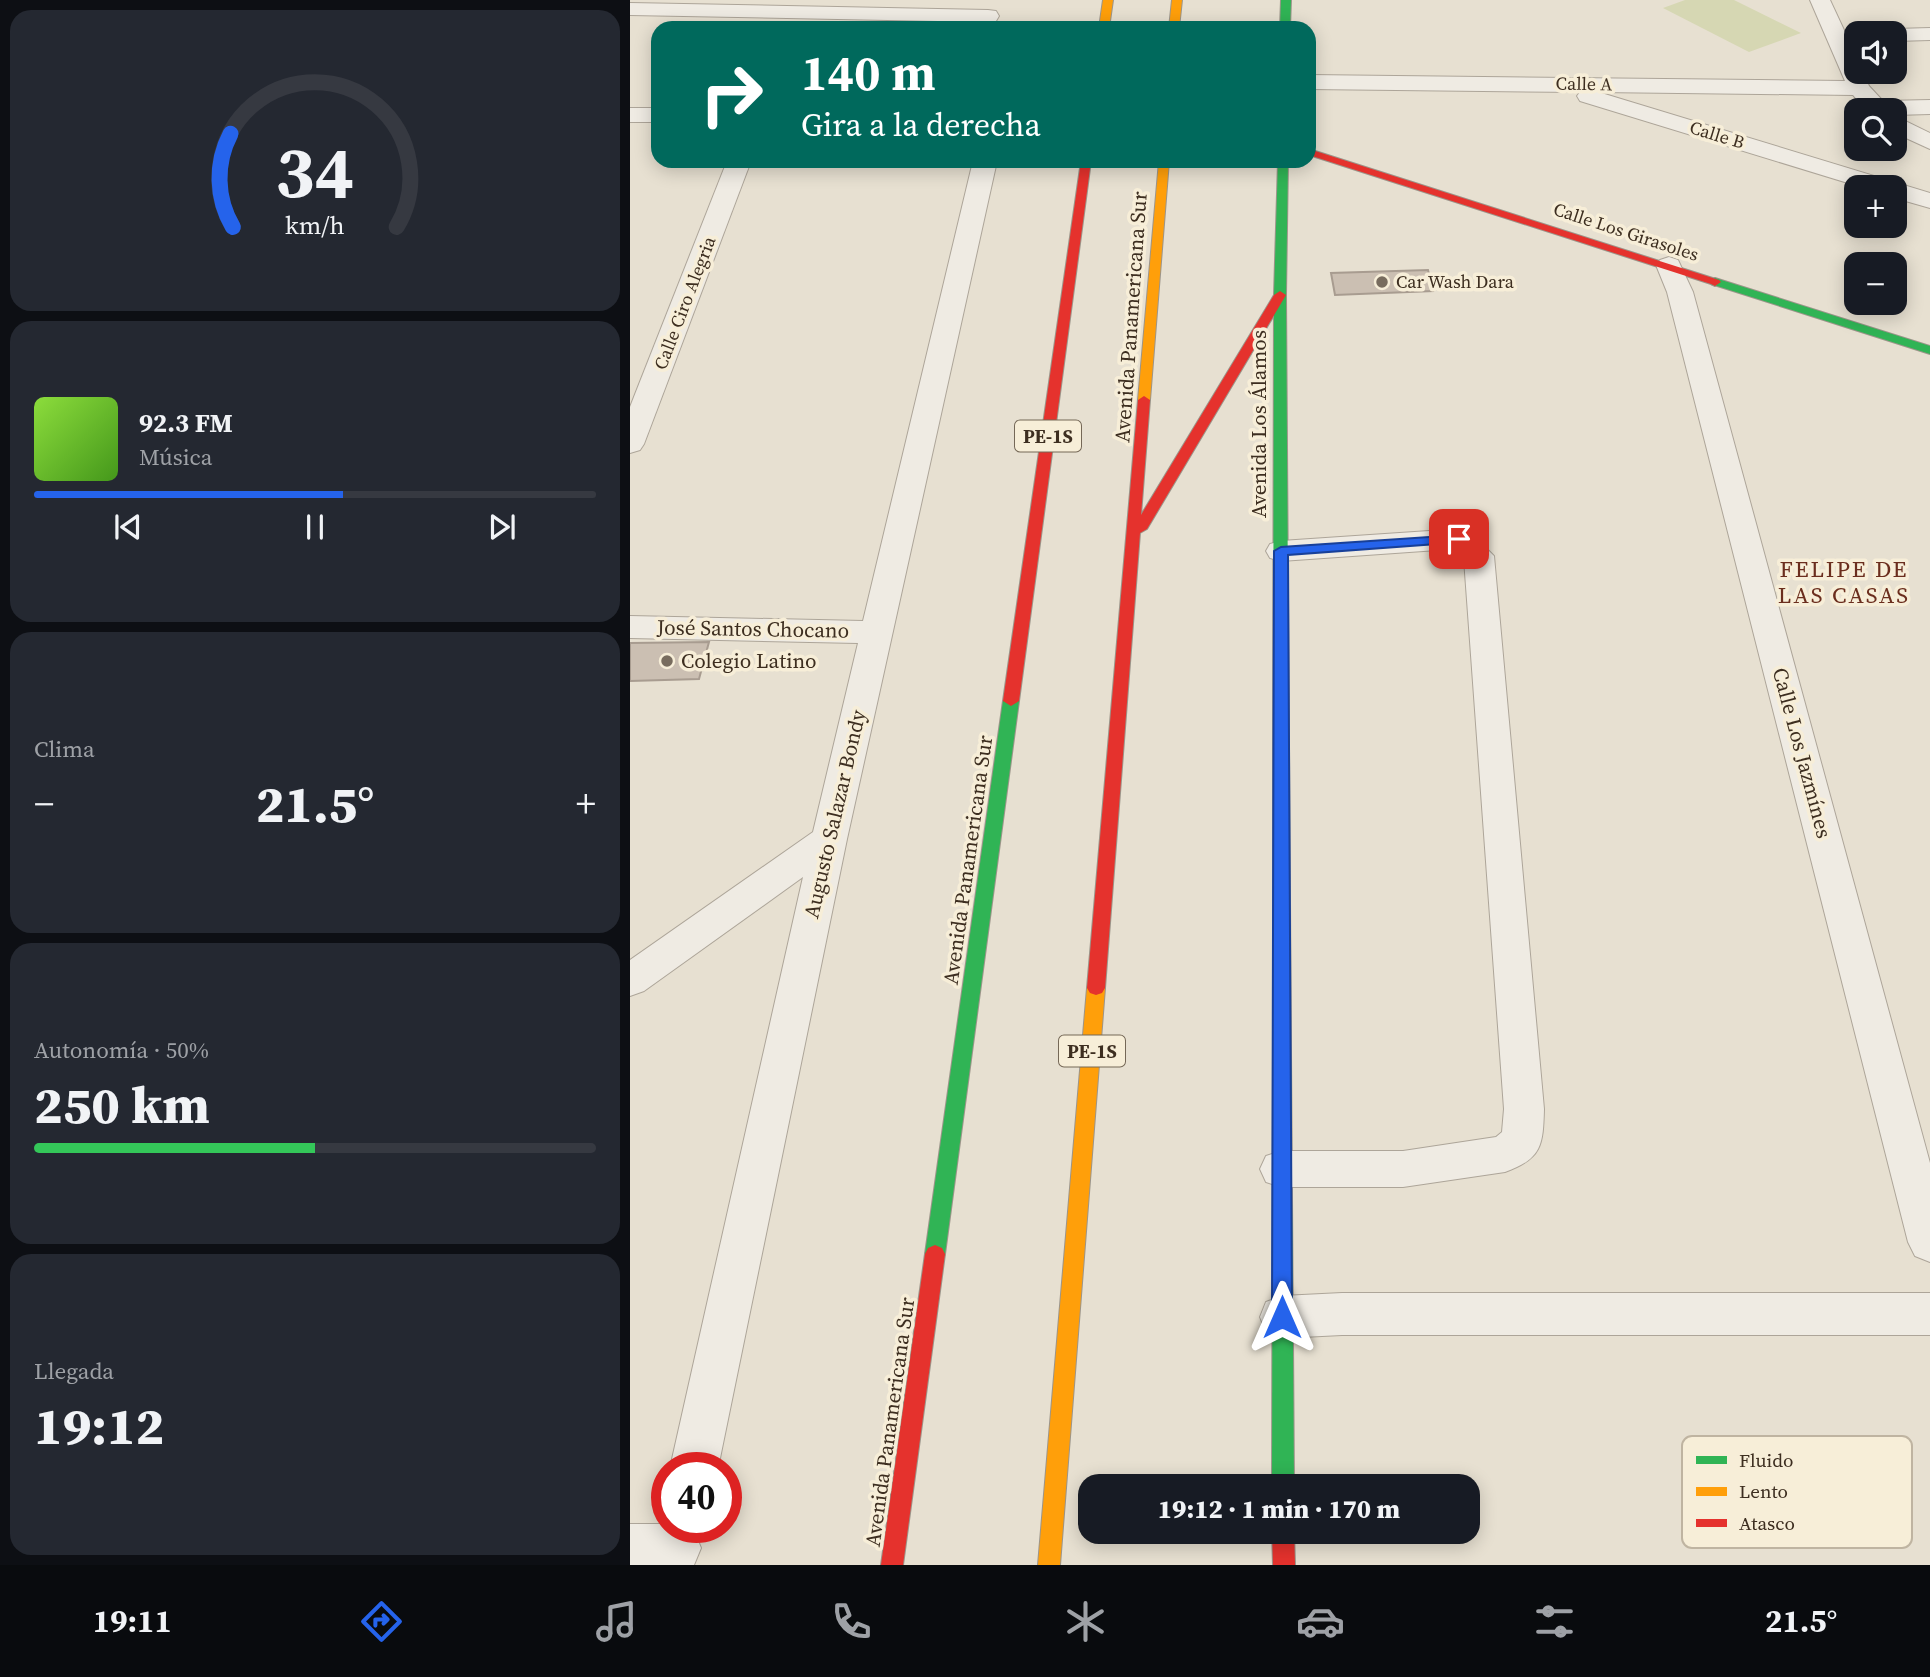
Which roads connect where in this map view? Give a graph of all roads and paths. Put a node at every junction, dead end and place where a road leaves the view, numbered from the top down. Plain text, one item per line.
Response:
1 (1108, 0) edge
2 (1177, 0) edge
3 (1286, 0) edge
4 (1821, 0) edge
5 (786, 6) edge
6 (630, 9) edge
7 (988, 15) edge
8 (1105, 21) edge
9 (1175, 21) edge
10 (1285, 21) edge
11 (1844, 32) edge
12 (1907, 34) edge
13 (1930, 34) edge
14 (1316, 82) edge
15 (1548, 83) junction
16 (1858, 84) edge
17 (1859, 88) junction
18 (1868, 98) edge
19 (1930, 107) edge
20 (1907, 108) edge
21 (630, 115) edge
22 (651, 115) edge
23 (1907, 130) edge
24 (1930, 142) edge
25 (1316, 154) edge
26 (736, 168) edge
27 (983, 168) edge
28 (1085, 168) edge
29 (1163, 168) edge
30 (1283, 168) edge
31 (1847, 175) edge
32 (1907, 194) edge
33 (1930, 201) edge
34 (1669, 265) junction
35 (1280, 295) junction
36 (1930, 350) edge
37 (630, 444) edge
38 (1135, 537) junction
39 (1281, 551) junction
40 (630, 628) edge
41 (877, 632) junction
42 (829, 839) junction
43 (630, 980) edge
44 (1281, 1169) junction
45 (1930, 1242) edge
46 (1930, 1314) edge
47 (1282, 1317) junction
48 (697, 1452) edge
49 (1283, 1474) edge
50 (1283, 1544) edge
51 (680, 1547) edge
52 (630, 1548) edge
53 (892, 1565) edge
54 (1049, 1565) edge
55 (1284, 1565) edge

1 - 8 main road
2 - 9 main road
3 - 10 main road
4 - 11 street
5 - 6 street
5 - 7 street
12 - 13 street
14 - 15 street, Calle A
15 - 17 street, Calle A
15 - 31 street, Calle B
16 - 17 street
17 - 18 street
19 - 20 street
21 - 22 street
23 - 24 street
25 - 34 main road, Calle Los Girasoles
26 - 37 street, Calle Ciro Alegria
27 - 41 street, Augusto Salazar Bondy
28 - 53 main road, Avenida Panamericana Sur / PE-1S
29 - 38 main road, Avenida Panamericana Sur / PE-1S
30 - 35 main road, Avenida Los Álamos
32 - 33 street
34 - 36 main road, Calle Los Girasoles
34 - 45 street, Calle Los Jazmínes
35 - 38 main road
35 - 39 main road, Avenida Los Álamos
38 - 54 main road, Avenida Panamericana Sur / PE-1S
39 - 44 main road, Avenida Los Álamos
39 - 44 street
40 - 41 street, José Santos Chocano
41 - 42 street, Augusto Salazar Bondy
42 - 43 street
42 - 48 street, Augusto Salazar Bondy
44 - 47 main road, Avenida Los Álamos
46 - 47 street
47 - 49 main road, Avenida Los Álamos
50 - 55 main road
51 - 52 street

